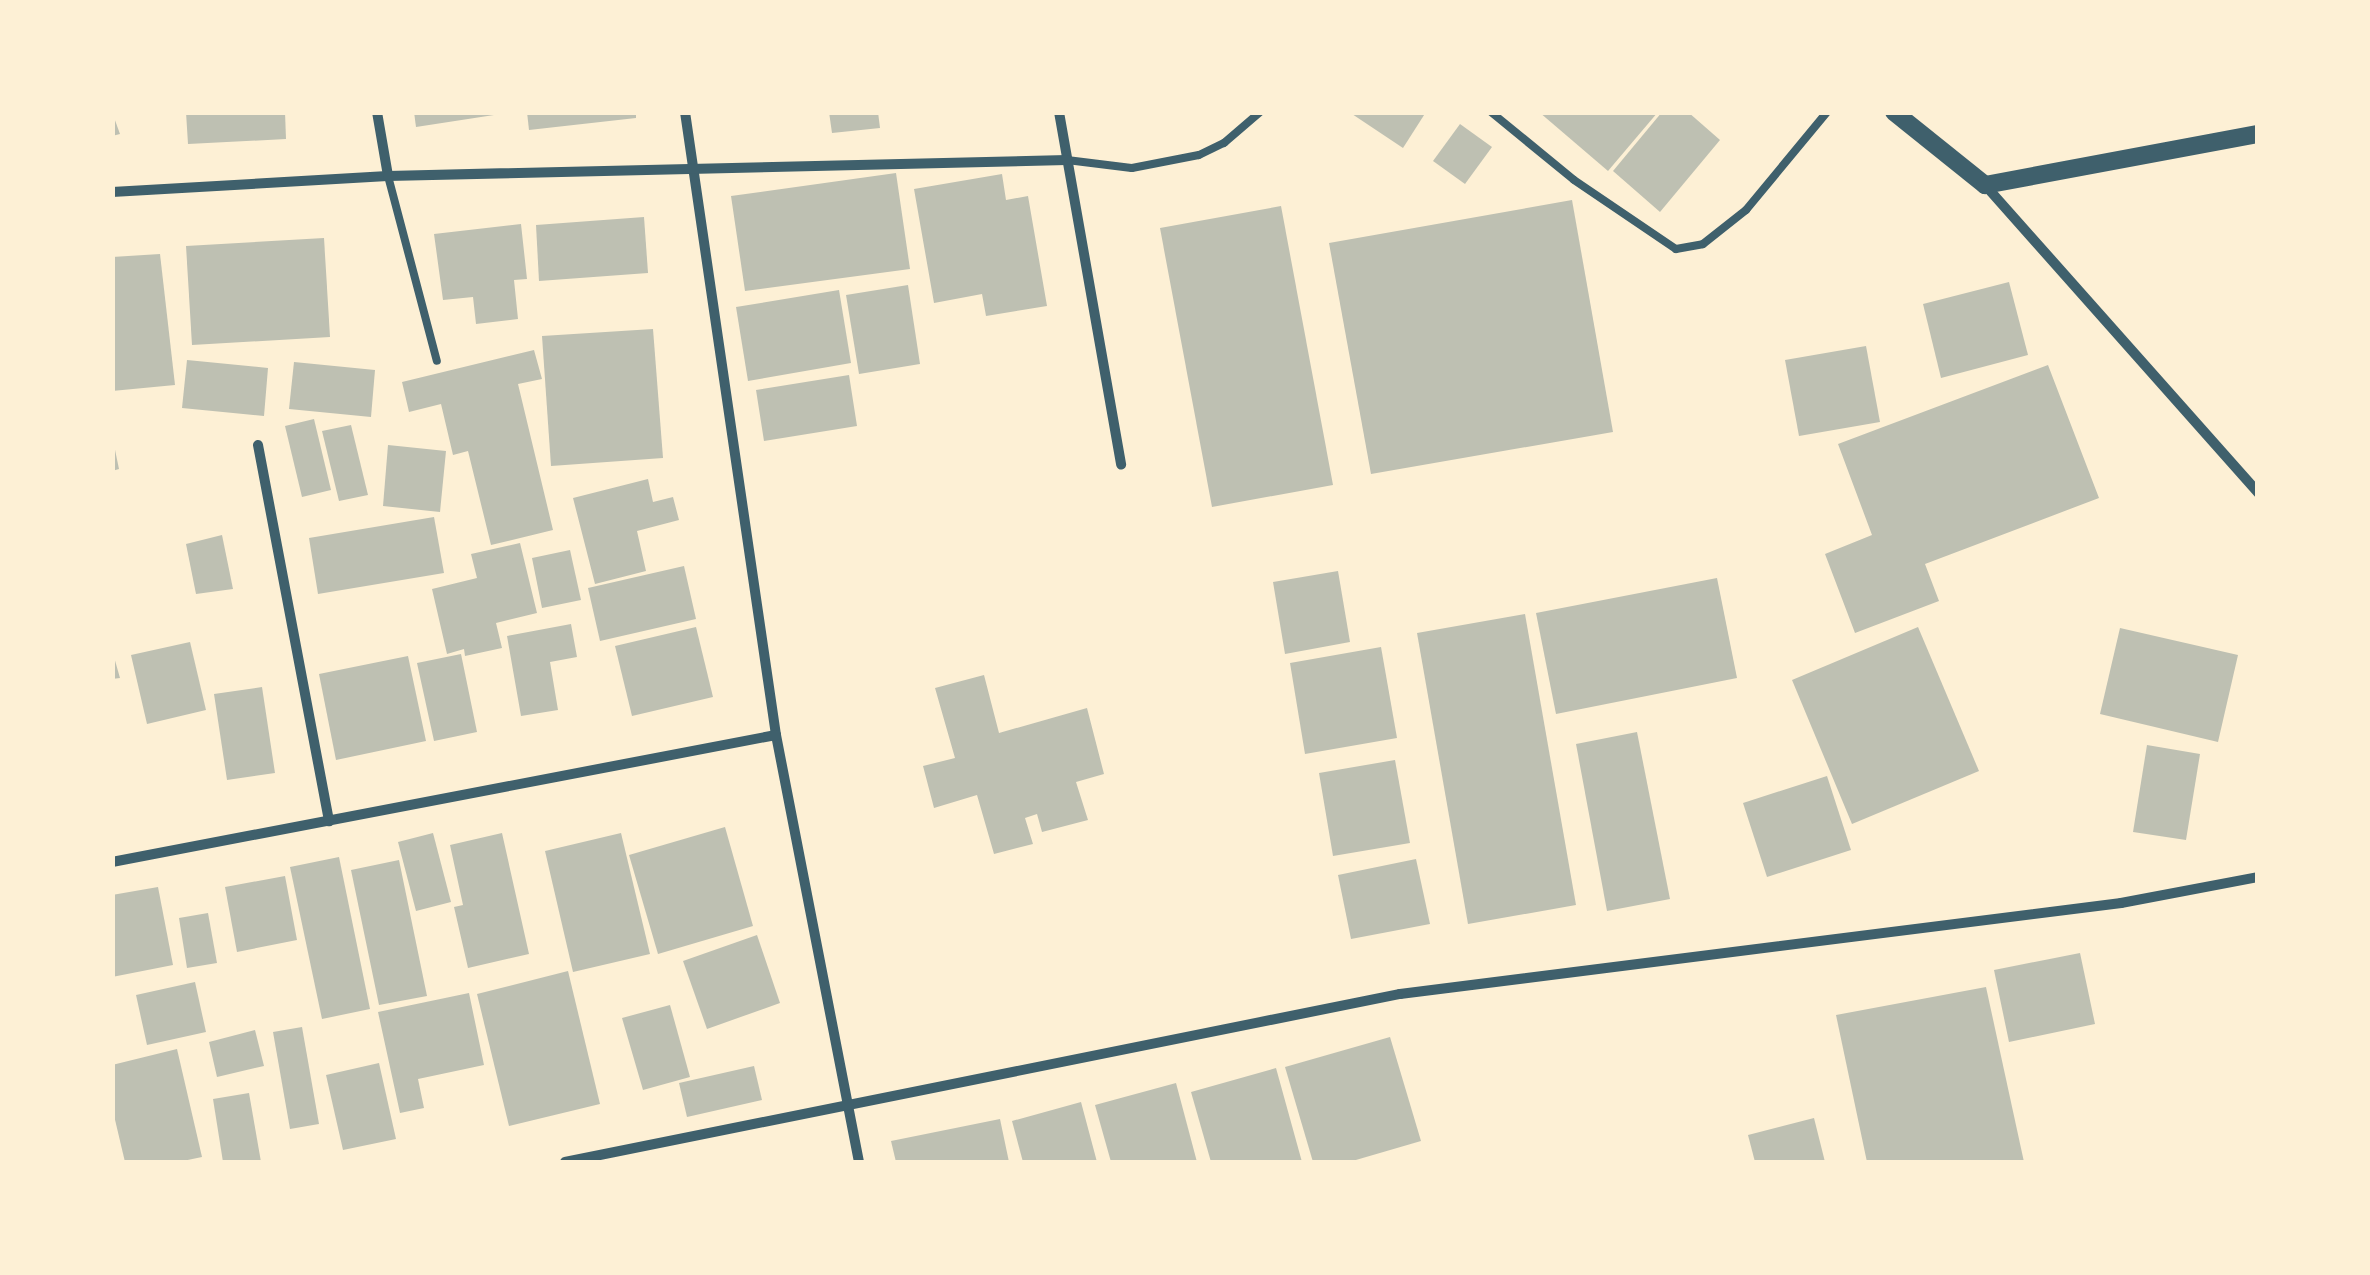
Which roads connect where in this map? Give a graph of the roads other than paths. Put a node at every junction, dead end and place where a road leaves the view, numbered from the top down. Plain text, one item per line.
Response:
1 (377, 112) edge
2 (685, 112) edge
3 (1058, 112) edge
4 (1260, 112) edge
5 (1491, 112) edge
6 (1827, 112) edge
7 (1894, 112) edge
8 (2258, 134) edge
9 (1067, 160) junction
10 (693, 170) junction
11 (388, 176) junction
12 (1984, 185) junction
13 (112, 192) edge
14 (437, 361) dead end
15 (258, 445) dead end
16 (1121, 465) dead end
17 (2258, 494) edge
18 (776, 735) junction
19 (330, 821) junction
20 (112, 862) edge
21 (2258, 877) edge
22 (849, 1104) junction
23 (565, 1162) edge
24 (859, 1162) edge

1 - 11 street
2 - 10 street
3 - 9 street
4 - 9 lane
5 - 6 lane
7 - 12 street
8 - 12 street
9 - 10 street
9 - 16 street
10 - 11 street
10 - 18 street
11 - 13 street
11 - 14 lane
12 - 17 street
15 - 19 street
18 - 19 street
18 - 22 street
19 - 20 street
21 - 22 street
22 - 23 street
22 - 24 street

